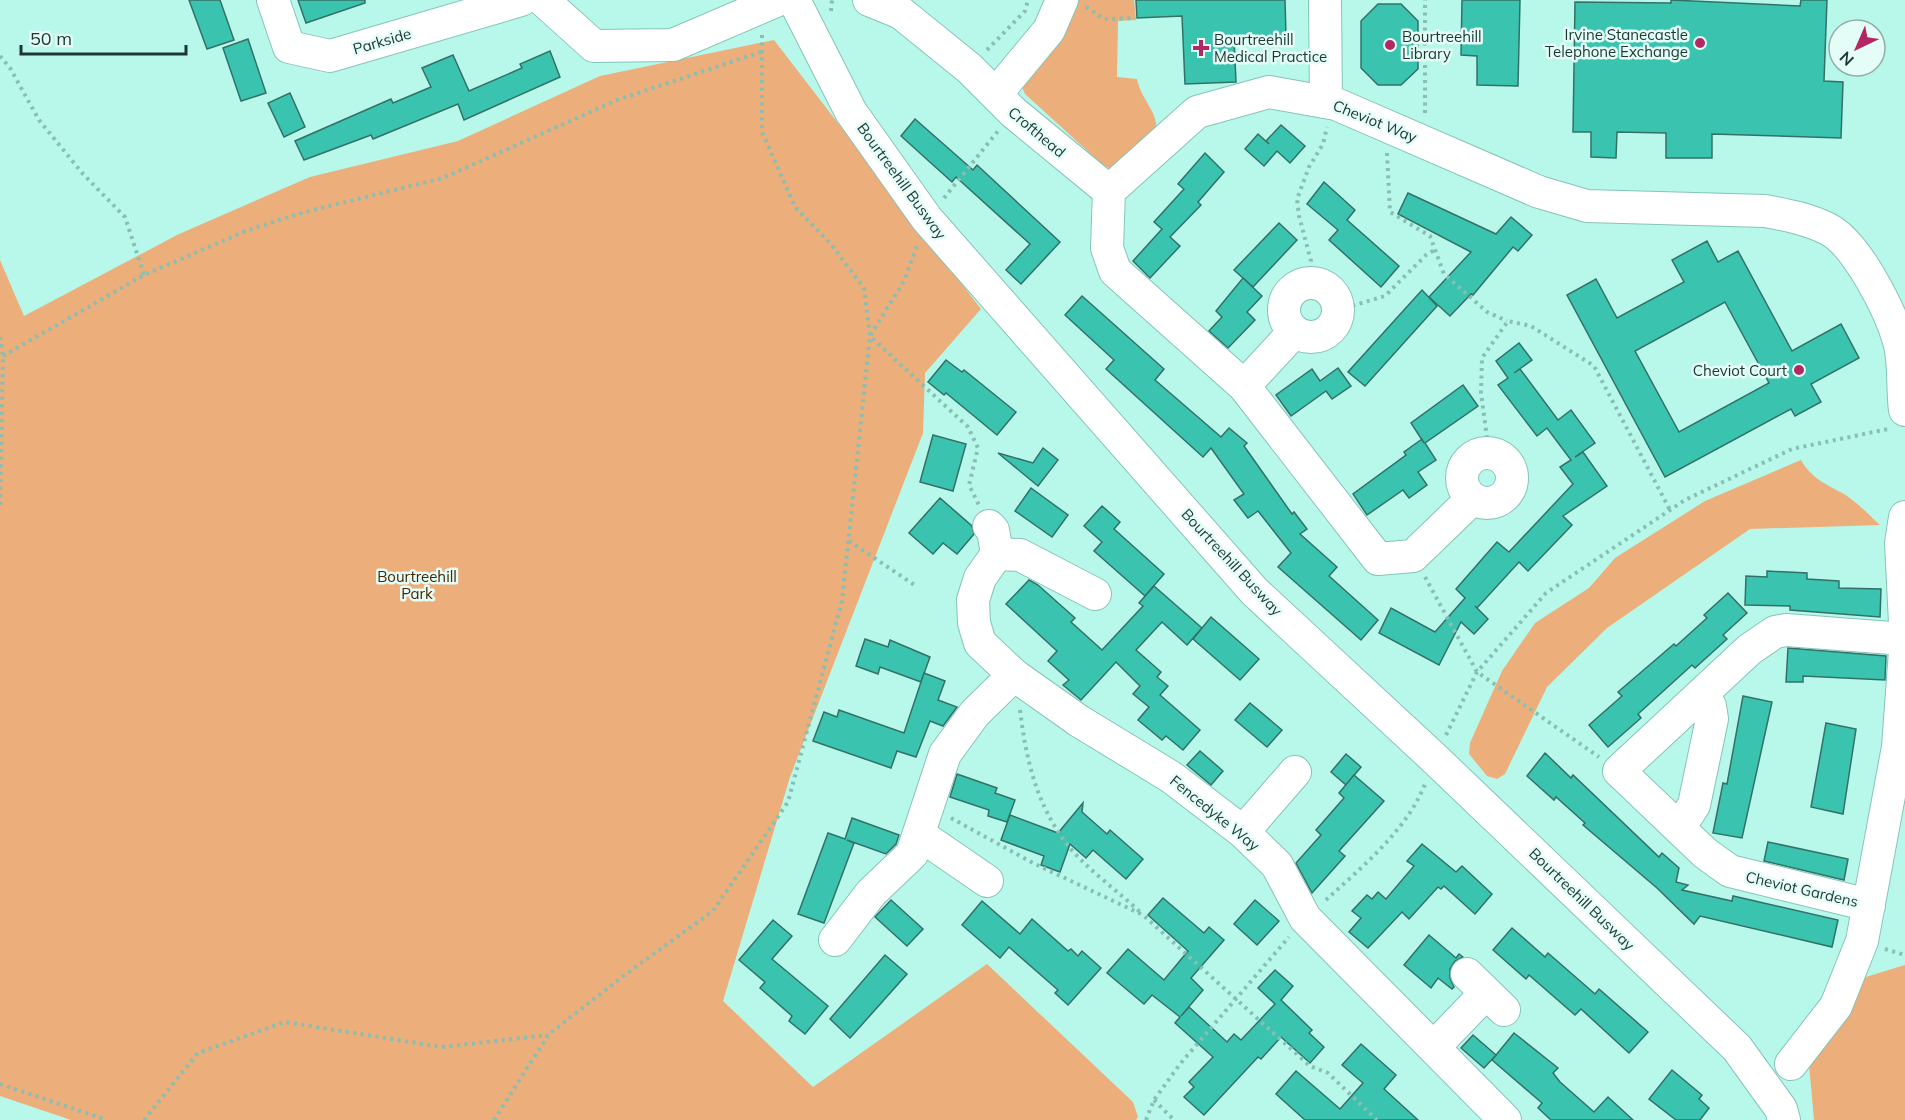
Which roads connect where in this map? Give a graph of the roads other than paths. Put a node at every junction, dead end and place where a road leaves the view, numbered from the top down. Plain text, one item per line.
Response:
1 (273, 0) edge
2 (521, 0) edge
3 (543, 0) edge
4 (794, 0) edge
5 (869, 0) edge
6 (1062, 0) edge
7 (1325, 0) edge
8 (769, 4) edge
9 (1004, 103) junction
10 (1330, 103) junction
11 (1109, 191) junction
12 (1294, 332) junction
13 (1244, 386) junction
14 (1905, 407) edge
15 (1489, 453) road end
16 (1905, 517) edge
17 (1095, 594) dead end
18 (1905, 623) edge
19 (1905, 639) edge
20 (1905, 651) edge
21 (1017, 677) junction
22 (1702, 694) junction
23 (1902, 747) edge
24 (1295, 772) dead end
25 (1679, 828) junction
26 (921, 832) junction
27 (1243, 832) junction
28 (987, 881) dead end
29 (1869, 905) junction
30 (835, 940) dead end
31 (1486, 992) dead end
32 (1434, 1047) junction
33 (1791, 1064) dead end
34 (1505, 1120) edge
35 (1784, 1120) edge

1 - 2 street, Parkside
3 - 8 street
4 - 35 street, Bourtreehill Busway
5 - 9 street, Crofthead
6 - 9 street
7 - 10 street
9 - 11 street, Crofthead
10 - 11 street, Cheviot Way
10 - 14 street, Cheviot Way
11 - 13 street
12 - 12 street
12 - 13 street
13 - 15 street
16 - 18 street
17 - 21 street, Fencedyke Way
19 - 22 street
20 - 23 street, Cheviot Gardens
21 - 26 street
21 - 27 street, Fencedyke Way
22 - 25 street
22 - 25 street, Cheviot Gardens
23 - 29 street, Cheviot Gardens
24 - 27 street
25 - 29 street, Cheviot Gardens
26 - 28 street
26 - 30 street
27 - 32 street, Fencedyke Way
29 - 33 street, Cheviot Gardens
31 - 32 street
32 - 34 street, Fencedyke Way

